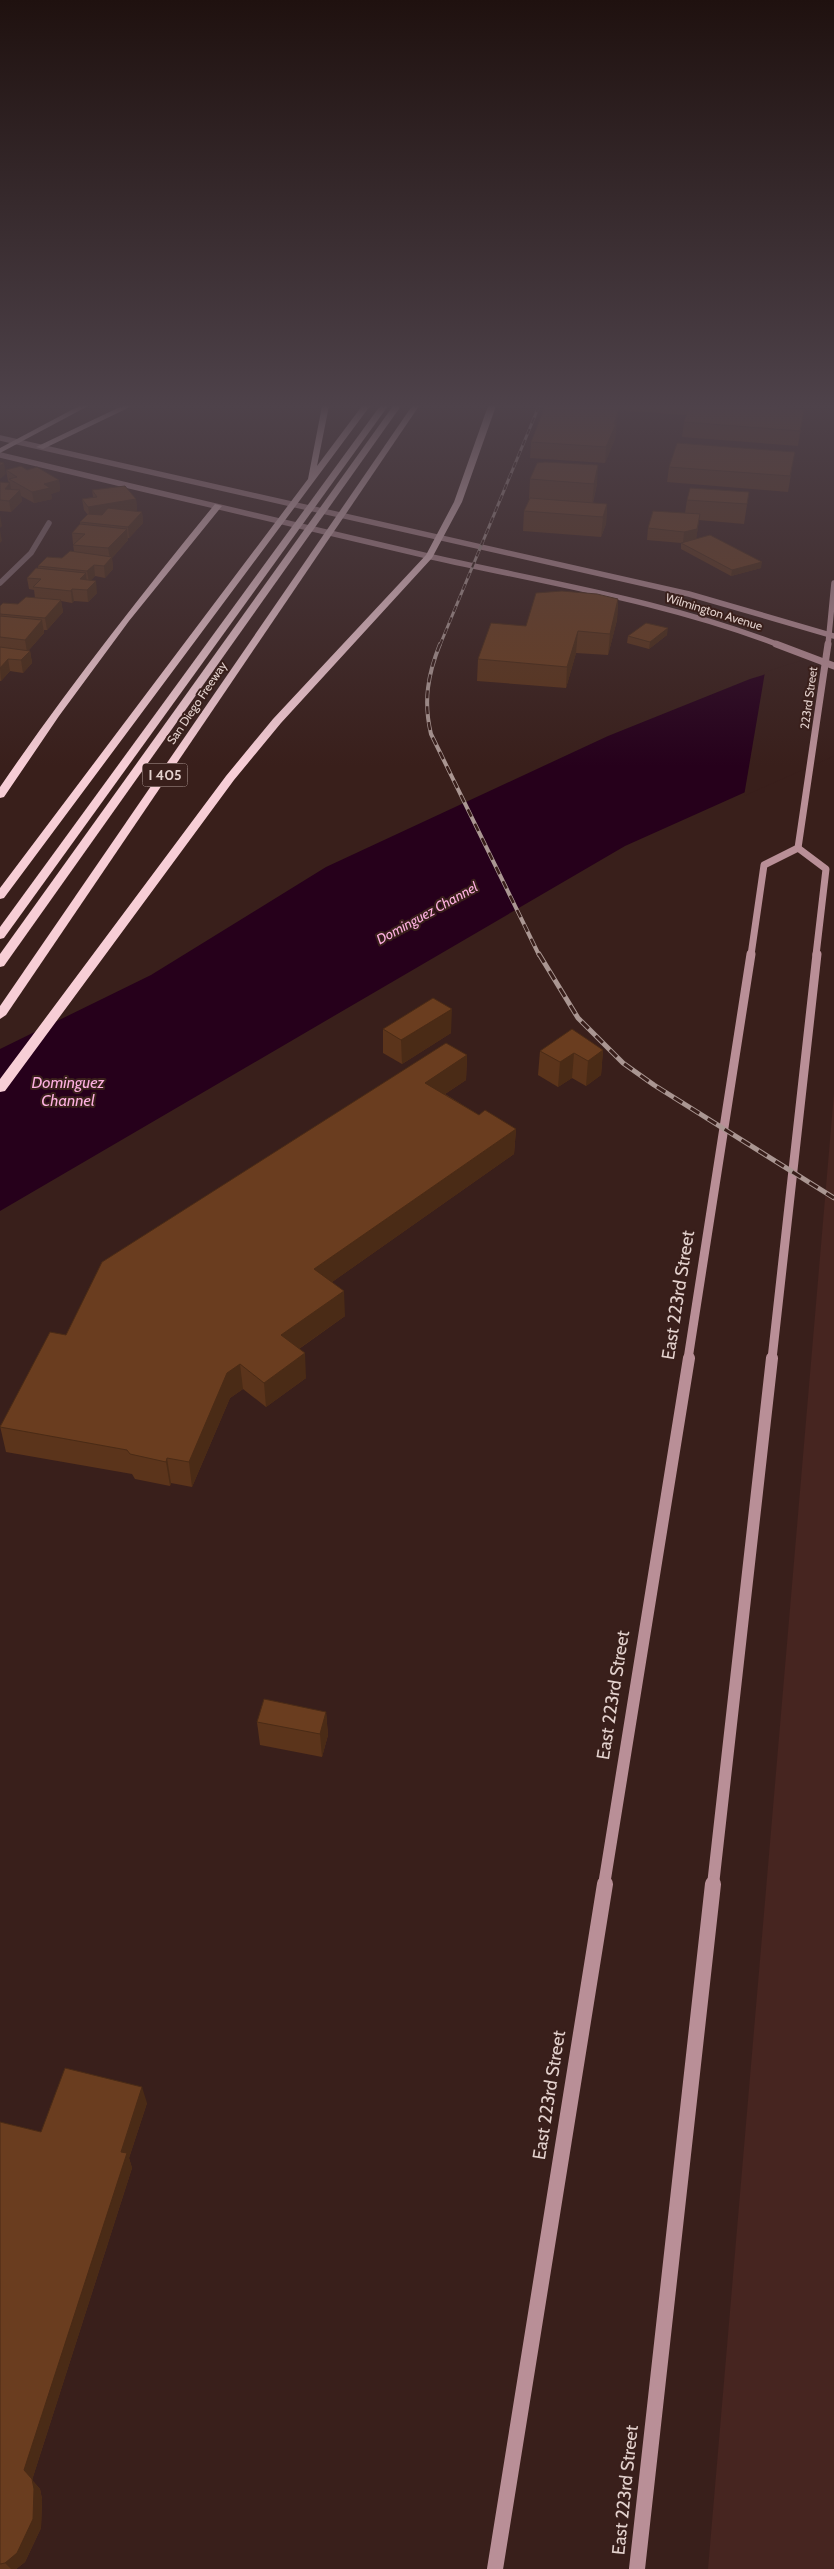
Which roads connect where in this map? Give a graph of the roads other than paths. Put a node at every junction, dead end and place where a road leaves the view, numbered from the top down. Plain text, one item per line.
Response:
1 (47, 526) edge
2 (202, 526) edge
3 (276, 526) edge
4 (297, 526) edge
5 (302, 526) edge
6 (311, 526) edge
7 (334, 526) edge
8 (383, 526) edge
9 (446, 526) edge
10 (440, 539) junction
11 (429, 556) junction
12 (582, 570) junction
13 (574, 575) dead end
14 (566, 580) dead end
15 (834, 583) edge
16 (0, 584) edge
17 (558, 584) junction
18 (831, 635) edge
19 (826, 663) junction
20 (834, 666) edge
21 (0, 795) edge
22 (798, 848) junction
23 (0, 896) edge
24 (0, 935) edge
25 (0, 963) edge
26 (0, 1015) edge
27 (0, 1088) edge
28 (495, 2569) edge
29 (637, 2569) edge

1 - 16 street
2 - 21 highway
3 - 23 highway
4 - 24 highway
5 - 11 main road, Wilmington Avenue
6 - 25 highway
7 - 26 highway, San Diego Freeway / I 405
8 - 10 main road, Wilmington Avenue
9 - 10 highway
10 - 11 highway
10 - 12 main road, Wilmington Avenue
11 - 17 main road, Wilmington Avenue
11 - 27 highway
12 - 13 main road
12 - 18 main road, Wilmington Avenue
14 - 17 main road
15 - 18 main road, 223rd Street
17 - 19 main road, Wilmington Avenue
18 - 19 main road, 223rd Street
19 - 20 main road, Wilmington Avenue
19 - 22 main road, 223rd Street
22 - 28 main road, East 223rd Street
22 - 29 main road, East 223rd Street

